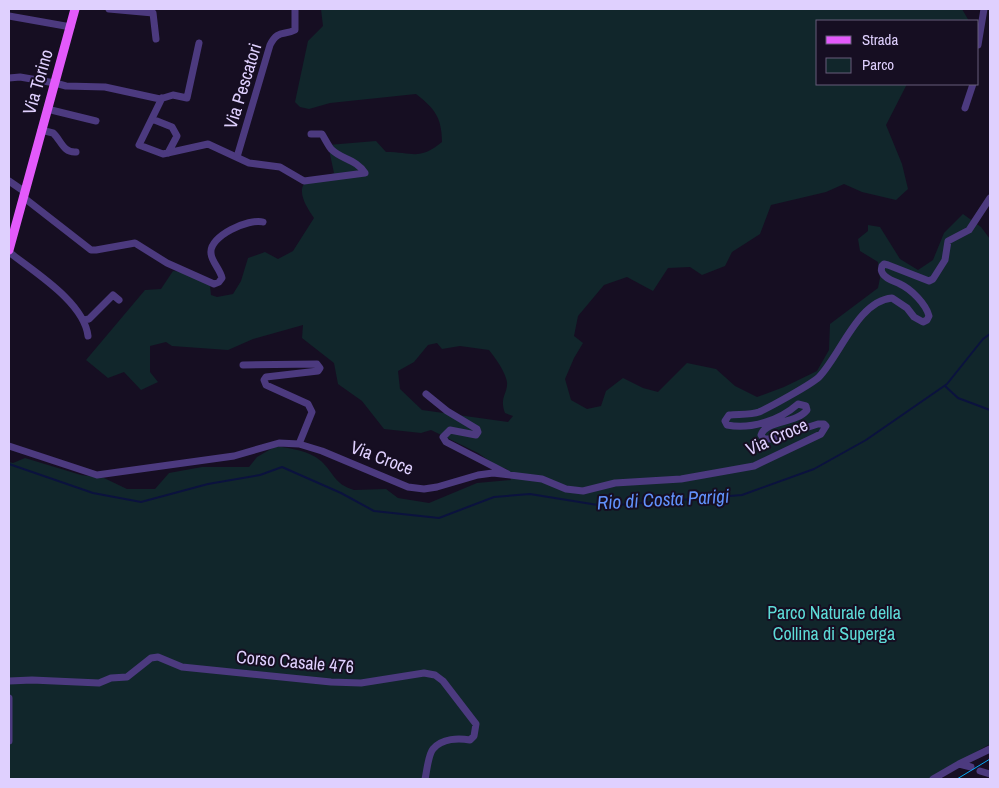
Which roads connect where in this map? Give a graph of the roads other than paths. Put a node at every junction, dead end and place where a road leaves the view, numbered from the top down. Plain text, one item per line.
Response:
1 (76, 9) edge
2 (109, 9) edge
3 (295, 9) edge
4 (984, 9) edge
5 (9, 16) edge
6 (71, 27) junction
7 (156, 39) dead end
8 (979, 39) edge
9 (198, 43) dead end
10 (9, 78) edge
11 (55, 82) junction
12 (973, 85) edge
13 (162, 98) junction
14 (965, 108) dead end
15 (47, 109) junction
16 (152, 119) junction
17 (96, 122) dead end
18 (41, 130) junction
19 (311, 134) dead end
20 (76, 152) dead end
21 (168, 153) junction
22 (238, 157) junction
23 (9, 181) edge
24 (24, 195) junction
25 (990, 198) edge
26 (264, 222) dead end
27 (9, 251) edge
28 (119, 300) dead end
29 (84, 320) junction
30 (88, 336) dead end
31 (243, 365) dead end
32 (426, 394) dead end
33 (299, 444) junction
34 (9, 446) edge
35 (510, 476) junction
36 (9, 681) edge
37 (9, 698) edge
38 (9, 741) edge
39 (990, 749) edge
40 (959, 764) junction
41 (971, 767) dead end
42 (980, 771) dead end
43 (990, 774) edge
44 (425, 779) edge
45 (933, 779) edge

1 - 6 main road, Via Torino
2 - 7 street
3 - 22 street, Via Pescatori
4 - 8 street
5 - 6 street
6 - 11 main road, Via Torino
9 - 13 street
10 - 11 street
11 - 13 street
11 - 15 main road, Via Torino
12 - 14 street
13 - 16 street, Via Pescatori
15 - 17 street
15 - 18 main road, Via Torino
16 - 21 street
16 - 21 street, Via Pescatori
18 - 20 street
18 - 24 main road, Via Torino
19 - 22 street
21 - 22 street, Via Pescatori
23 - 24 street
24 - 26 street
24 - 27 main road, Via Torino
25 - 35 street, Via Croce
27 - 29 street
28 - 29 street
29 - 30 street
31 - 33 street
32 - 35 street
33 - 34 street, Via Croce
33 - 35 street, Via Croce
36 - 44 street, Corso Casale 476
37 - 38 street
39 - 40 street
40 - 41 street
40 - 45 street
42 - 43 street

